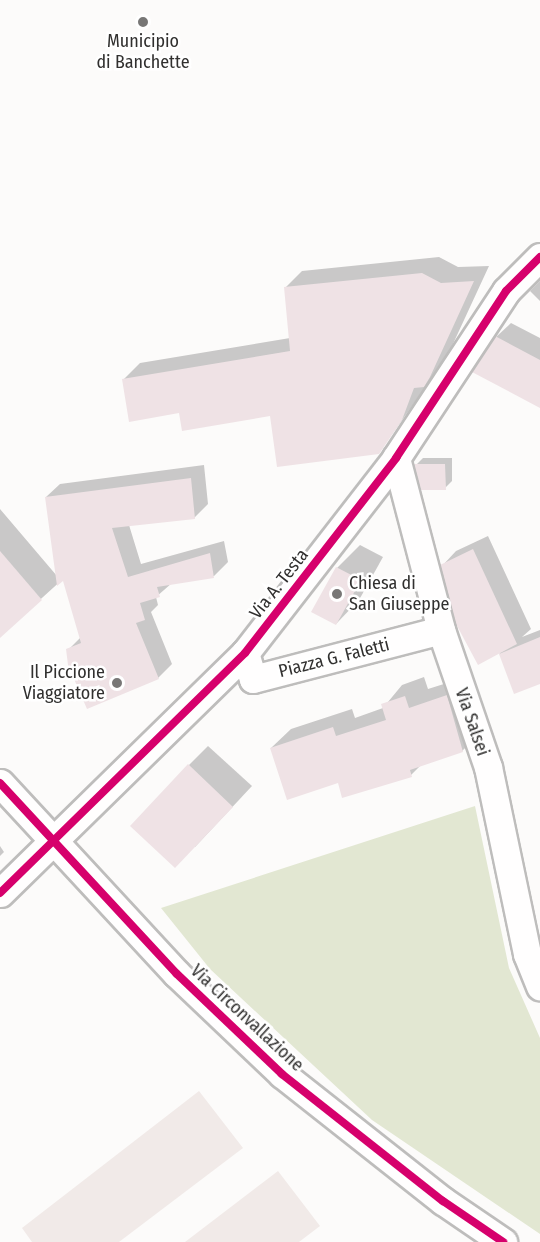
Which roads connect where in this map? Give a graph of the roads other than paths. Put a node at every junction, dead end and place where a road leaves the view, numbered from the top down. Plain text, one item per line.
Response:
1 (540, 256) edge
2 (396, 458) junction
3 (441, 630) junction
4 (245, 653) junction
5 (0, 783) edge
6 (56, 844) junction
7 (0, 893) edge
8 (534, 951) edge
9 (540, 987) edge
10 (503, 1242) edge

1 - 2 street, Via A. Testa
2 - 3 street, Via Salsei
2 - 4 street, Via A. Testa
3 - 4 street, Piazza G. Faletti
3 - 8 street, Via Salsei
4 - 6 street, Via A. Testa
5 - 6 street, Via Circonvallazione
6 - 7 street, Via A. Testa
6 - 10 street, Via Circonvallazione
8 - 9 street, Via Salsei

